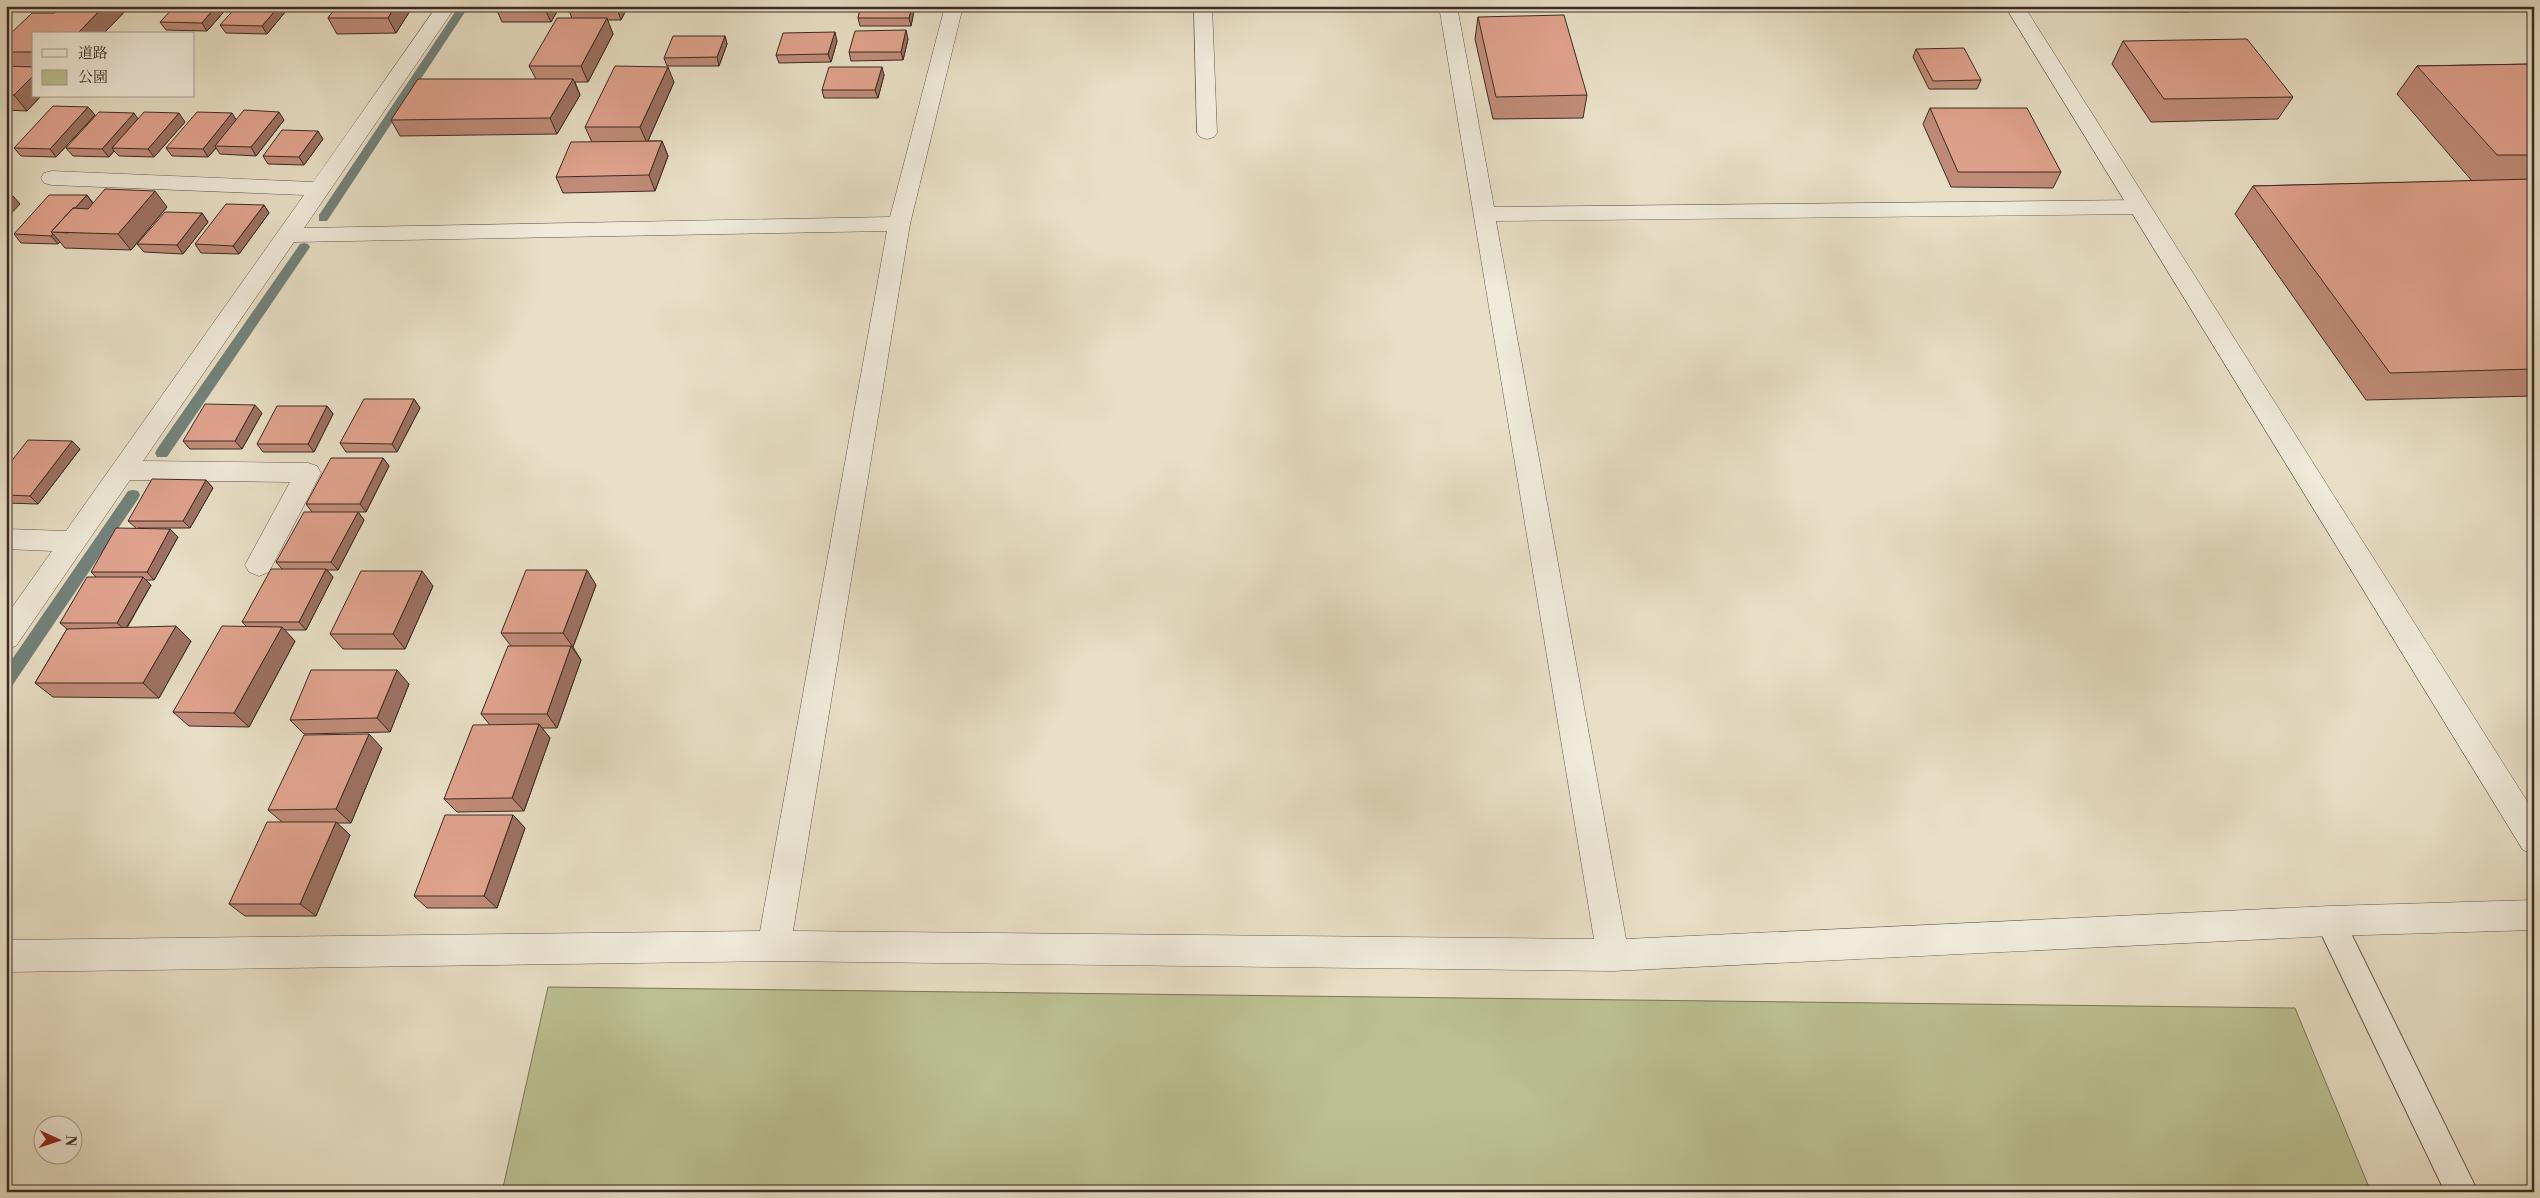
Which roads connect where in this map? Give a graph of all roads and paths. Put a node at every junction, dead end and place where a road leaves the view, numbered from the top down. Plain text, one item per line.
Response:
1 (446, 6) edge
2 (954, 6) edge
3 (1203, 6) edge
4 (1448, 6) edge
5 (2014, 6) edge
6 (1207, 133) dead end
7 (52, 178) dead end
8 (320, 189) junction
9 (2139, 207) junction
10 (1484, 214) junction
11 (899, 224) junction
12 (288, 235) junction
13 (124, 470) junction
14 (6, 539) edge
15 (73, 542) junction
16 (259, 565) dead end
17 (6, 638) edge
18 (2534, 840) edge
19 (2534, 915) edge
20 (2330, 921) junction
21 (774, 946) junction
22 (1613, 955) junction
23 (6, 956) edge
24 (2462, 1192) edge

1 - 8 street
2 - 11 street
3 - 6 street
4 - 10 street
5 - 9 street
7 - 8 street
8 - 12 street
9 - 10 street
9 - 18 street
10 - 22 street
11 - 12 street
11 - 21 street
12 - 13 street
13 - 15 street
13 - 16 street
14 - 15 street
15 - 17 street
19 - 20 street
20 - 22 street
20 - 24 lane
21 - 22 street
21 - 23 street

